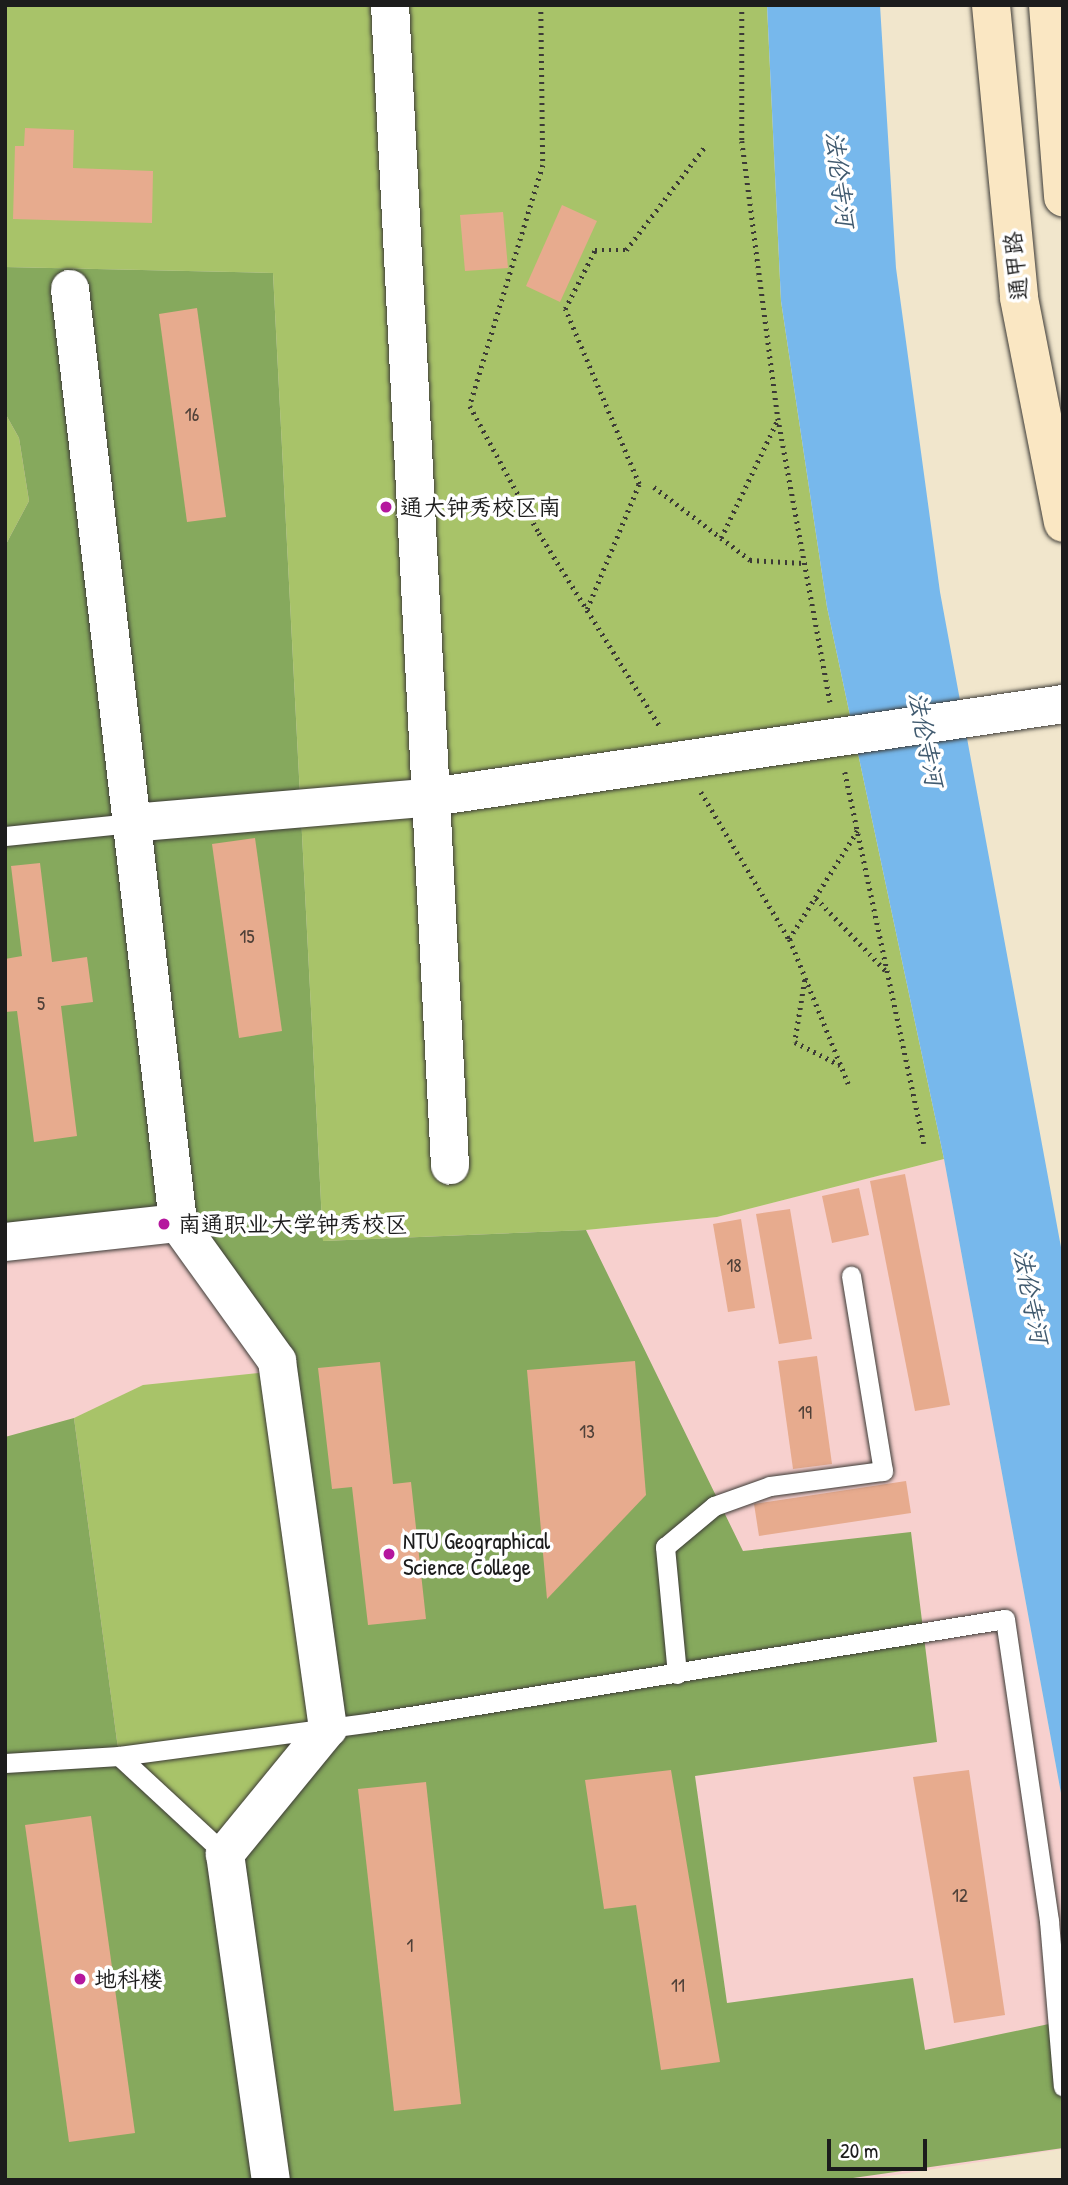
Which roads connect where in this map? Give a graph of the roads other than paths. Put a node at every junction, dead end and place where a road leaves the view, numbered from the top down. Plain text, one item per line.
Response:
1 (390, 5) edge
2 (991, 5) edge
3 (1048, 5) edge
4 (1063, 197) edge
5 (70, 289) dead end
6 (1063, 523) edge
7 (1063, 704) edge
8 (432, 797) junction
9 (131, 823) junction
10 (5, 836) edge
11 (450, 1165) dead end
12 (178, 1223) junction
13 (5, 1242) edge
14 (851, 1276) dead end
15 (677, 1674) junction
16 (328, 1728) junction
17 (119, 1756) junction
18 (5, 1763) edge
19 (225, 1854) junction
20 (1063, 2086) edge
21 (271, 2180) edge

1 - 8 street
2 - 6 main road, 通甲路
3 - 4 main road
5 - 9 street
7 - 8 street
8 - 9 street
8 - 11 street
9 - 10 lane
9 - 12 street
12 - 13 street
12 - 16 street
14 - 15 lane
15 - 16 lane
15 - 20 lane
16 - 17 lane
16 - 19 street
17 - 18 lane
17 - 19 lane
19 - 21 street

